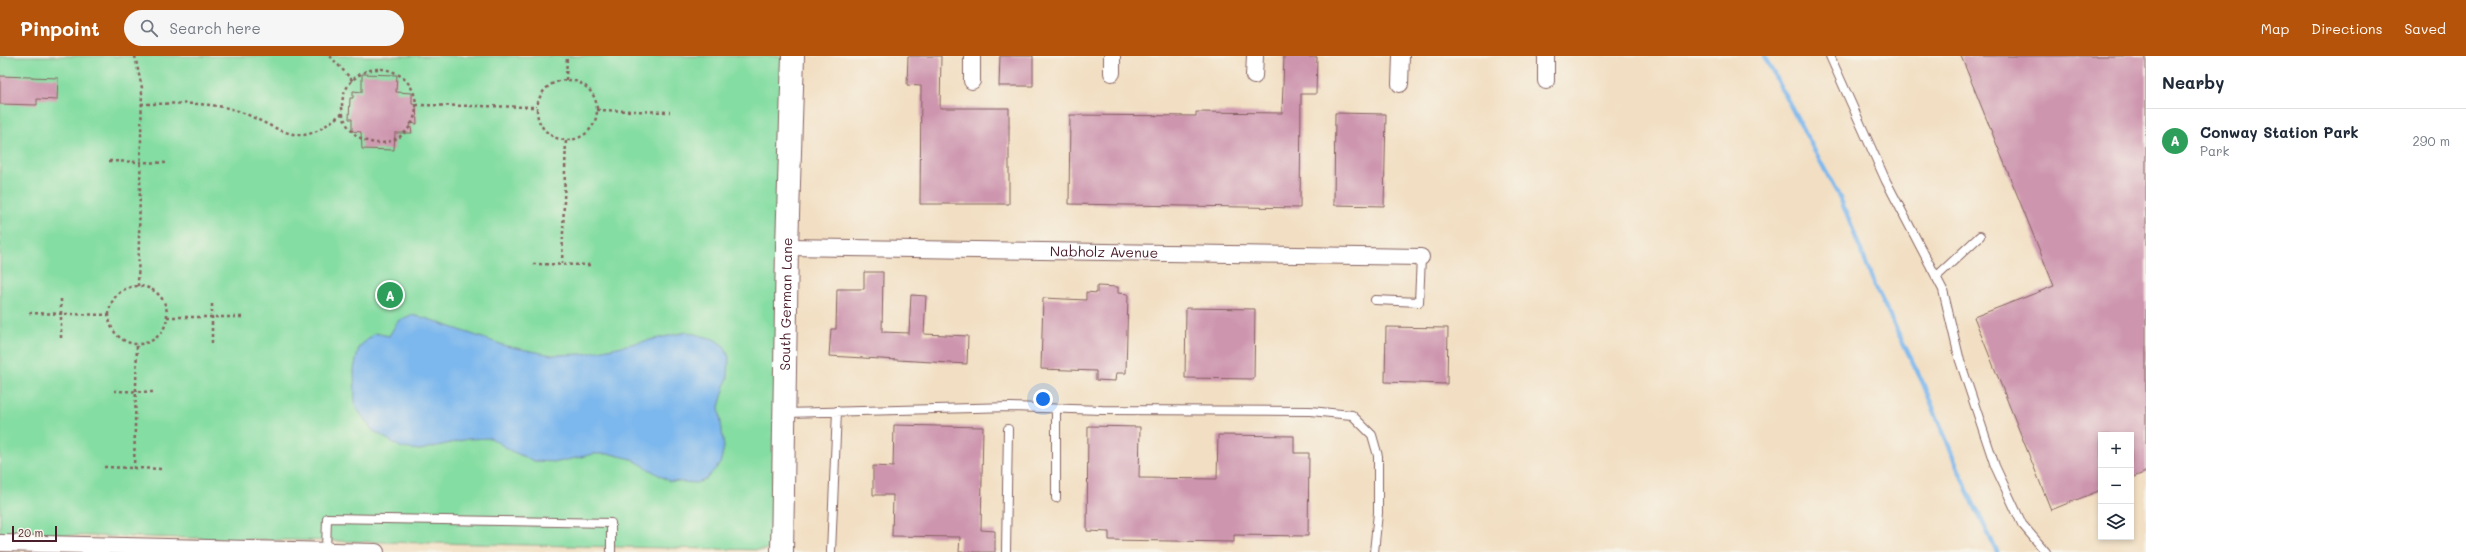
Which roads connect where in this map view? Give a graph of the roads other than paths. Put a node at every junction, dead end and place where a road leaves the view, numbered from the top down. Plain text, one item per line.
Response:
1 (793, 56) edge
2 (972, 56) edge
3 (1112, 56) edge
4 (1255, 56) edge
5 (1401, 56) edge
6 (1546, 56) edge
7 (1830, 56) edge
8 (1112, 73) dead end
9 (1254, 76) dead end
10 (972, 80) dead end
11 (1546, 81) dead end
12 (1400, 84) dead end
13 (1980, 236) dead end
14 (787, 247) junction
15 (1420, 257) joint
16 (1936, 277) junction
17 (1375, 300) dead end
18 (1056, 409) junction
19 (837, 411) junction
20 (785, 413) junction
21 (1008, 429) dead end
22 (1056, 498) dead end
23 (0, 543) edge
24 (326, 551) junction
25 (376, 552) edge
26 (611, 552) edge
27 (782, 552) edge
28 (831, 552) edge
29 (1006, 552) edge
30 (1374, 552) edge
31 (2046, 552) edge

1 - 14 street, South German Lane
2 - 10 street
3 - 8 street
4 - 9 street
5 - 12 street
6 - 11 street
7 - 16 lane
13 - 16 lane
14 - 15 street, Nabholz Avenue
14 - 20 street, South German Lane
15 - 17 lane
16 - 31 lane
18 - 19 lane
18 - 22 lane
18 - 30 lane
19 - 20 lane
19 - 28 lane
20 - 27 street, South German Lane
21 - 29 lane
23 - 24 street
24 - 25 street
24 - 26 lane

